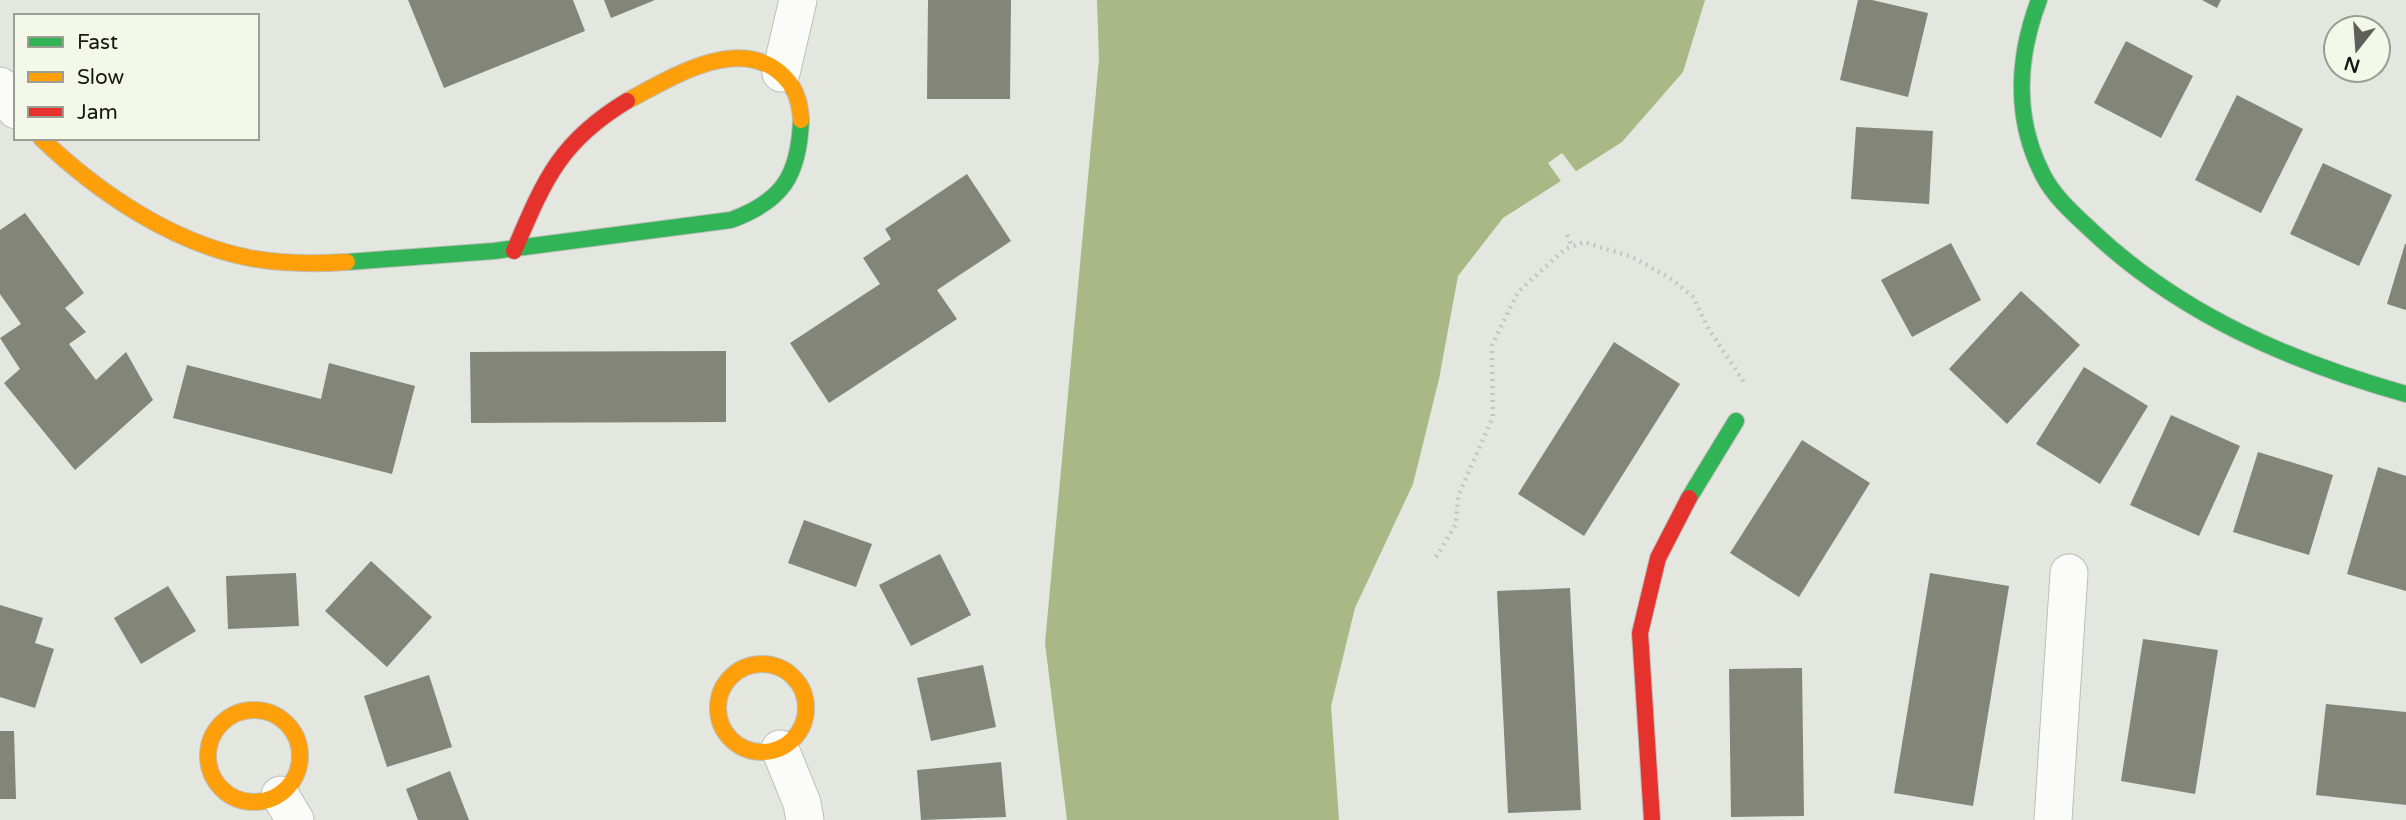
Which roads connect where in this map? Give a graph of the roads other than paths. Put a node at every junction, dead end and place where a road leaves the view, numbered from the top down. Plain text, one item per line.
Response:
1 (798, 0) edge
2 (2039, 0) edge
3 (781, 73) junction
4 (0, 86) edge
5 (14, 107) edge
6 (43, 140) edge
7 (514, 251) junction
8 (2406, 394) edge
9 (1735, 421) road end
10 (2069, 573) dead end
11 (780, 749) junction
12 (287, 808) edge
13 (805, 820) edge
14 (1652, 820) edge
15 (2053, 820) edge

1 - 3 street
2 - 8 street
3 - 7 street
3 - 7 street
4 - 5 street
6 - 7 street
9 - 14 street
10 - 15 street
11 - 11 street
11 - 13 street
12 - 12 street

